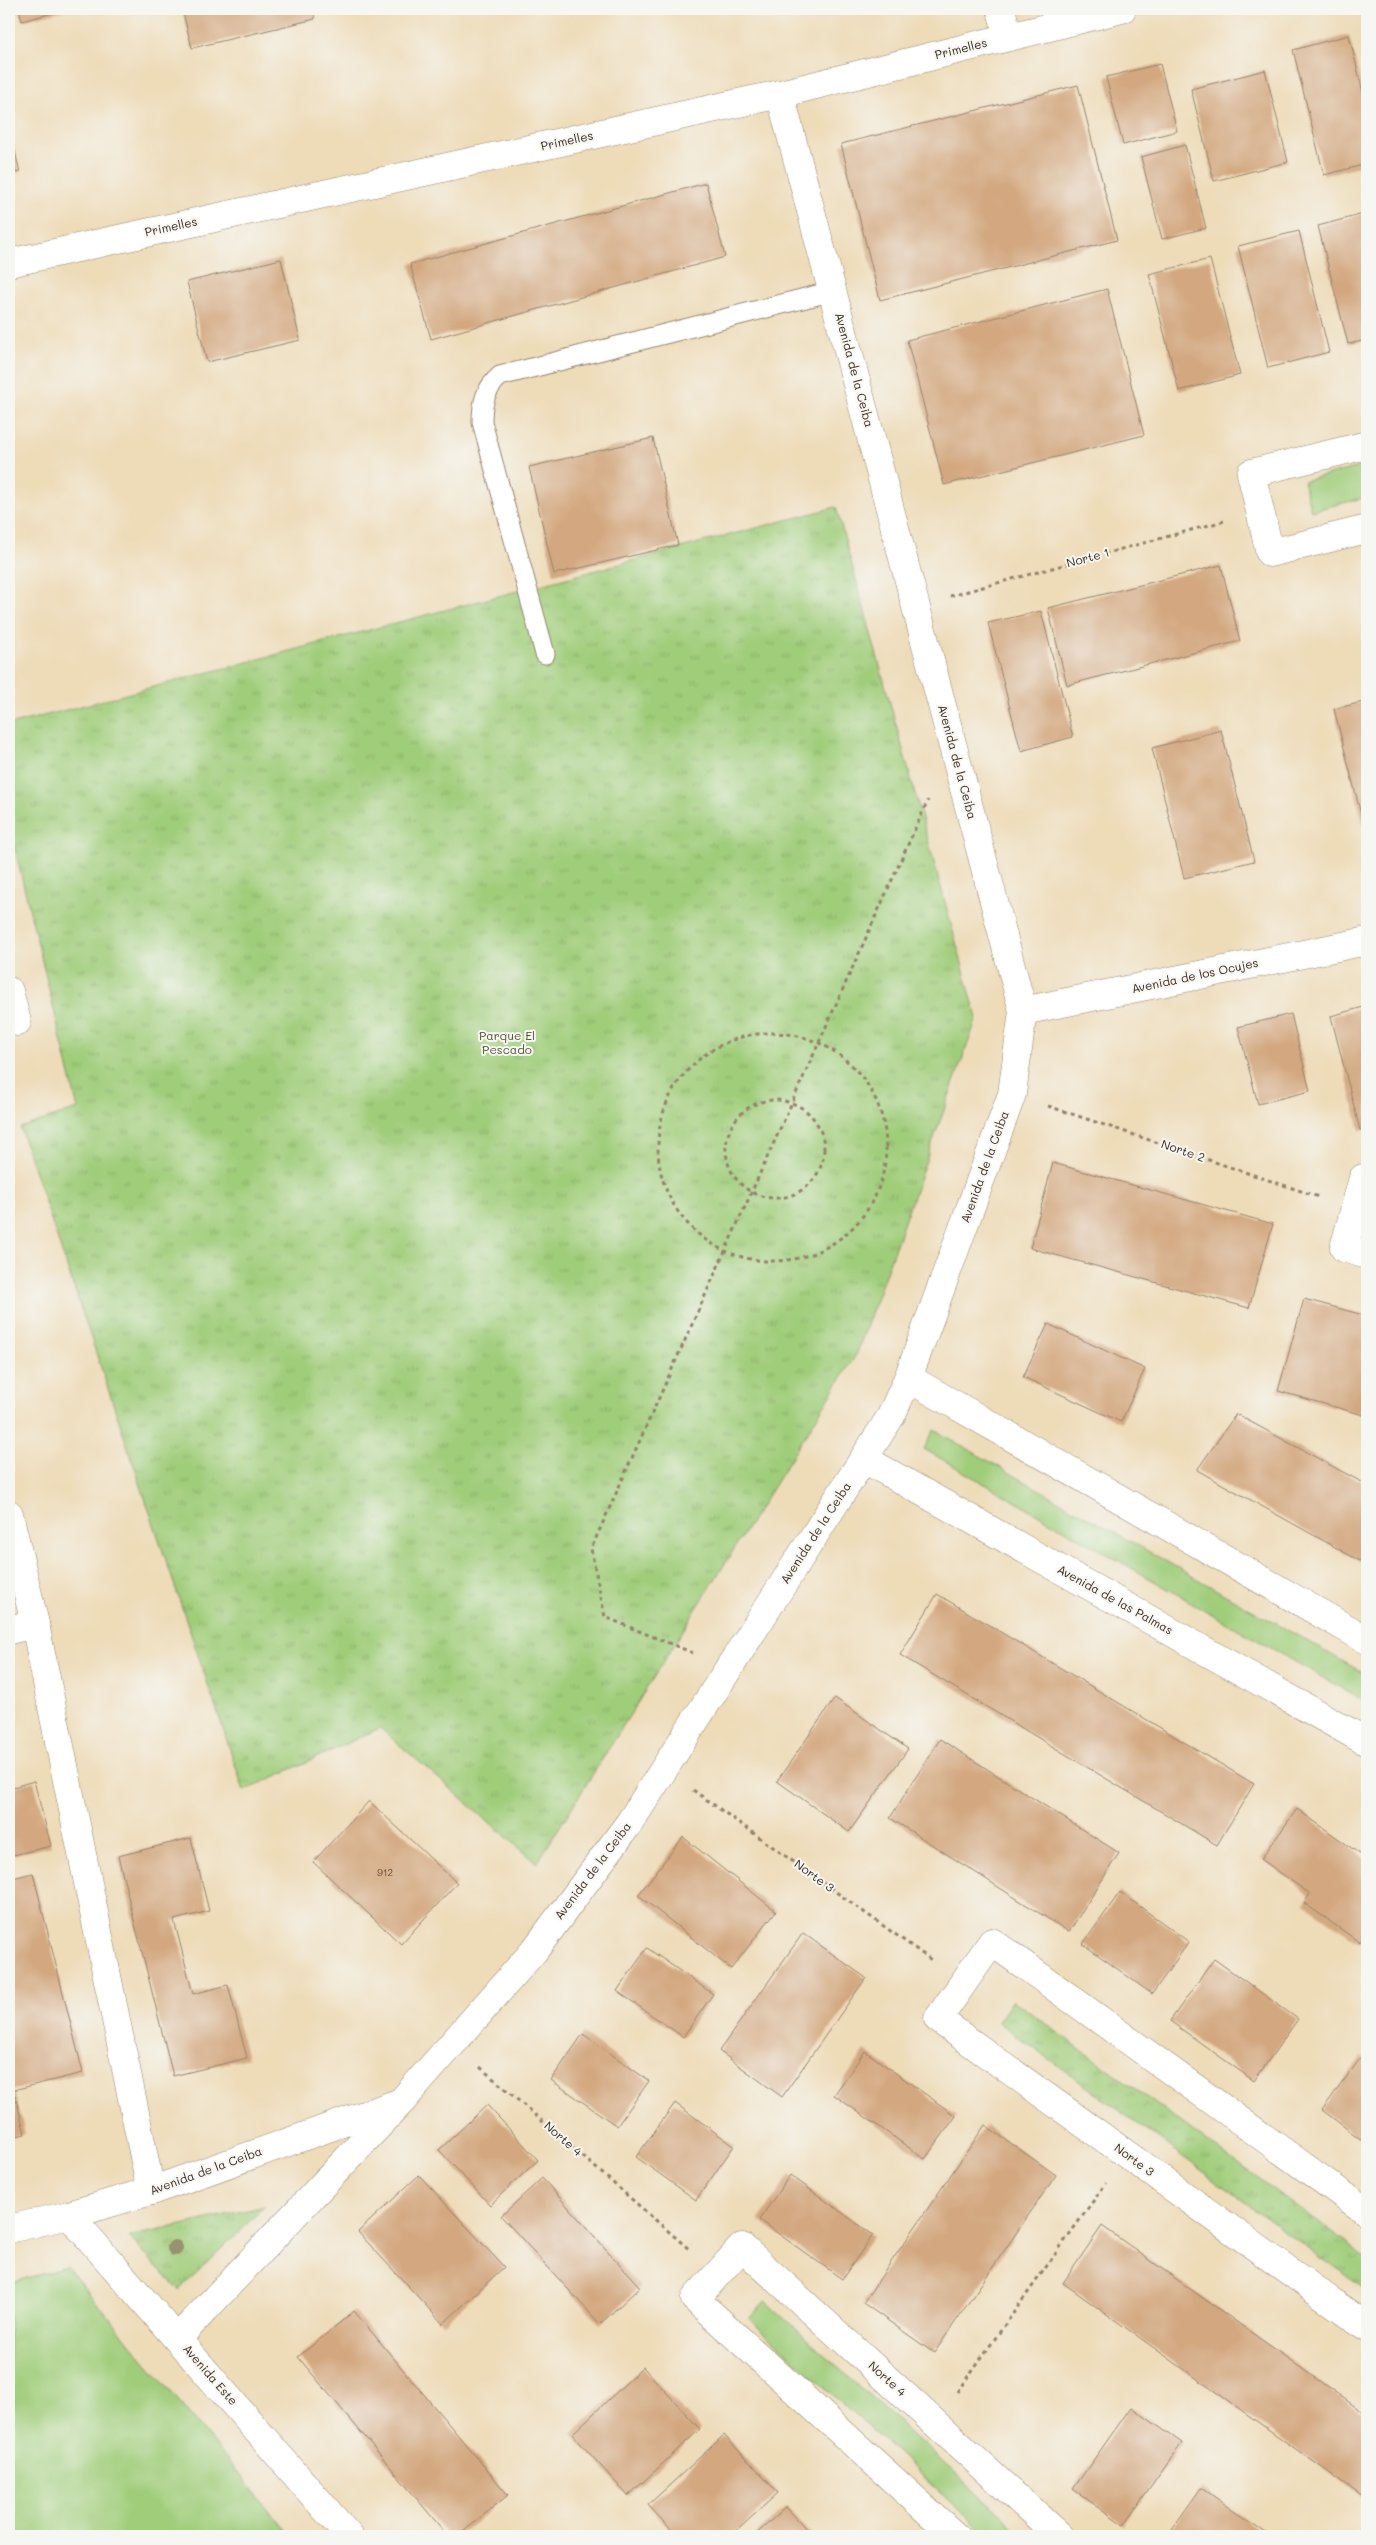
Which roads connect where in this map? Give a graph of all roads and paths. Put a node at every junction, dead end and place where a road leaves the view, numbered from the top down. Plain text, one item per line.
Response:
1 (1001, 9) edge
2 (1122, 9) edge
3 (1008, 37) junction
4 (780, 94) junction
5 (9, 263) edge
6 (833, 291) junction
7 (1367, 445) edge
8 (1261, 511) junction
9 (1367, 529) edge
10 (916, 605) junction
11 (545, 654) dead end
12 (928, 799) dead end
13 (1367, 941) edge
14 (9, 991) edge
15 (1023, 1011) junction
16 (16, 1022) dead end
17 (819, 1043) junction
18 (1012, 1094) junction
19 (792, 1102) junction
20 (1367, 1179) edge
21 (752, 1192) junction
22 (1355, 1209) junction
23 (724, 1252) junction
24 (1367, 1255) edge
25 (908, 1378) junction
26 (864, 1459) junction
27 (9, 1514) edge
28 (35, 1624) junction
29 (9, 1630) edge
30 (1367, 1640) edge
31 (729, 1668) junction
32 (1367, 1742) edge
33 (665, 1768) junction
34 (963, 1982) junction
35 (454, 2043) junction
36 (401, 2102) junction
37 (1126, 2154) junction
38 (151, 2191) junction
39 (1367, 2212) edge
40 (69, 2215) junction
41 (9, 2229) edge
42 (717, 2274) junction
43 (1367, 2328) edge
44 (178, 2338) junction
45 (935, 2424) junction
46 (349, 2536) edge
47 (955, 2536) edge
48 (1059, 2536) edge

1 - 3 street
2 - 3 street, Primelles
3 - 4 street, Primelles
4 - 5 street, Primelles
4 - 6 street, Avenida de la Ceiba
6 - 10 street, Avenida de la Ceiba
6 - 11 lane
7 - 8 street
8 - 9 street
8 - 10 path, Norte 1
10 - 15 street, Avenida de la Ceiba
12 - 17 path
13 - 15 street, Avenida de los Ocujes
14 - 16 street
15 - 18 street, Avenida de la Ceiba
17 - 19 path
17 - 23 path
17 - 23 path
18 - 22 path, Norte 2
18 - 25 street, Avenida de la Ceiba
19 - 21 path
19 - 21 path
19 - 21 path
20 - 22 street
21 - 23 path
22 - 24 street
23 - 31 path
25 - 26 street, Avenida de la Ceiba
25 - 30 street
26 - 31 street, Avenida de la Ceiba
26 - 32 street, Avenida de las Palmas
27 - 28 street
28 - 29 street
28 - 38 street
31 - 33 street, Avenida de la Ceiba
33 - 34 path, Norte 3
33 - 35 street, Avenida de la Ceiba
34 - 37 street, Norte 3
34 - 39 street, Norte 3
35 - 36 street, Avenida de la Ceiba
35 - 42 path, Norte 4
36 - 38 street, Avenida de la Ceiba
36 - 44 street, Avenida de la Ceiba
37 - 43 street, Norte 3
37 - 45 path
38 - 40 street, Avenida de la Ceiba
40 - 41 street, Avenida de la Ceiba
40 - 44 street, Avenida Este
42 - 45 street, Norte 4
42 - 47 street, Norte 4
44 - 46 street, Avenida Este
45 - 48 street, Norte 4

